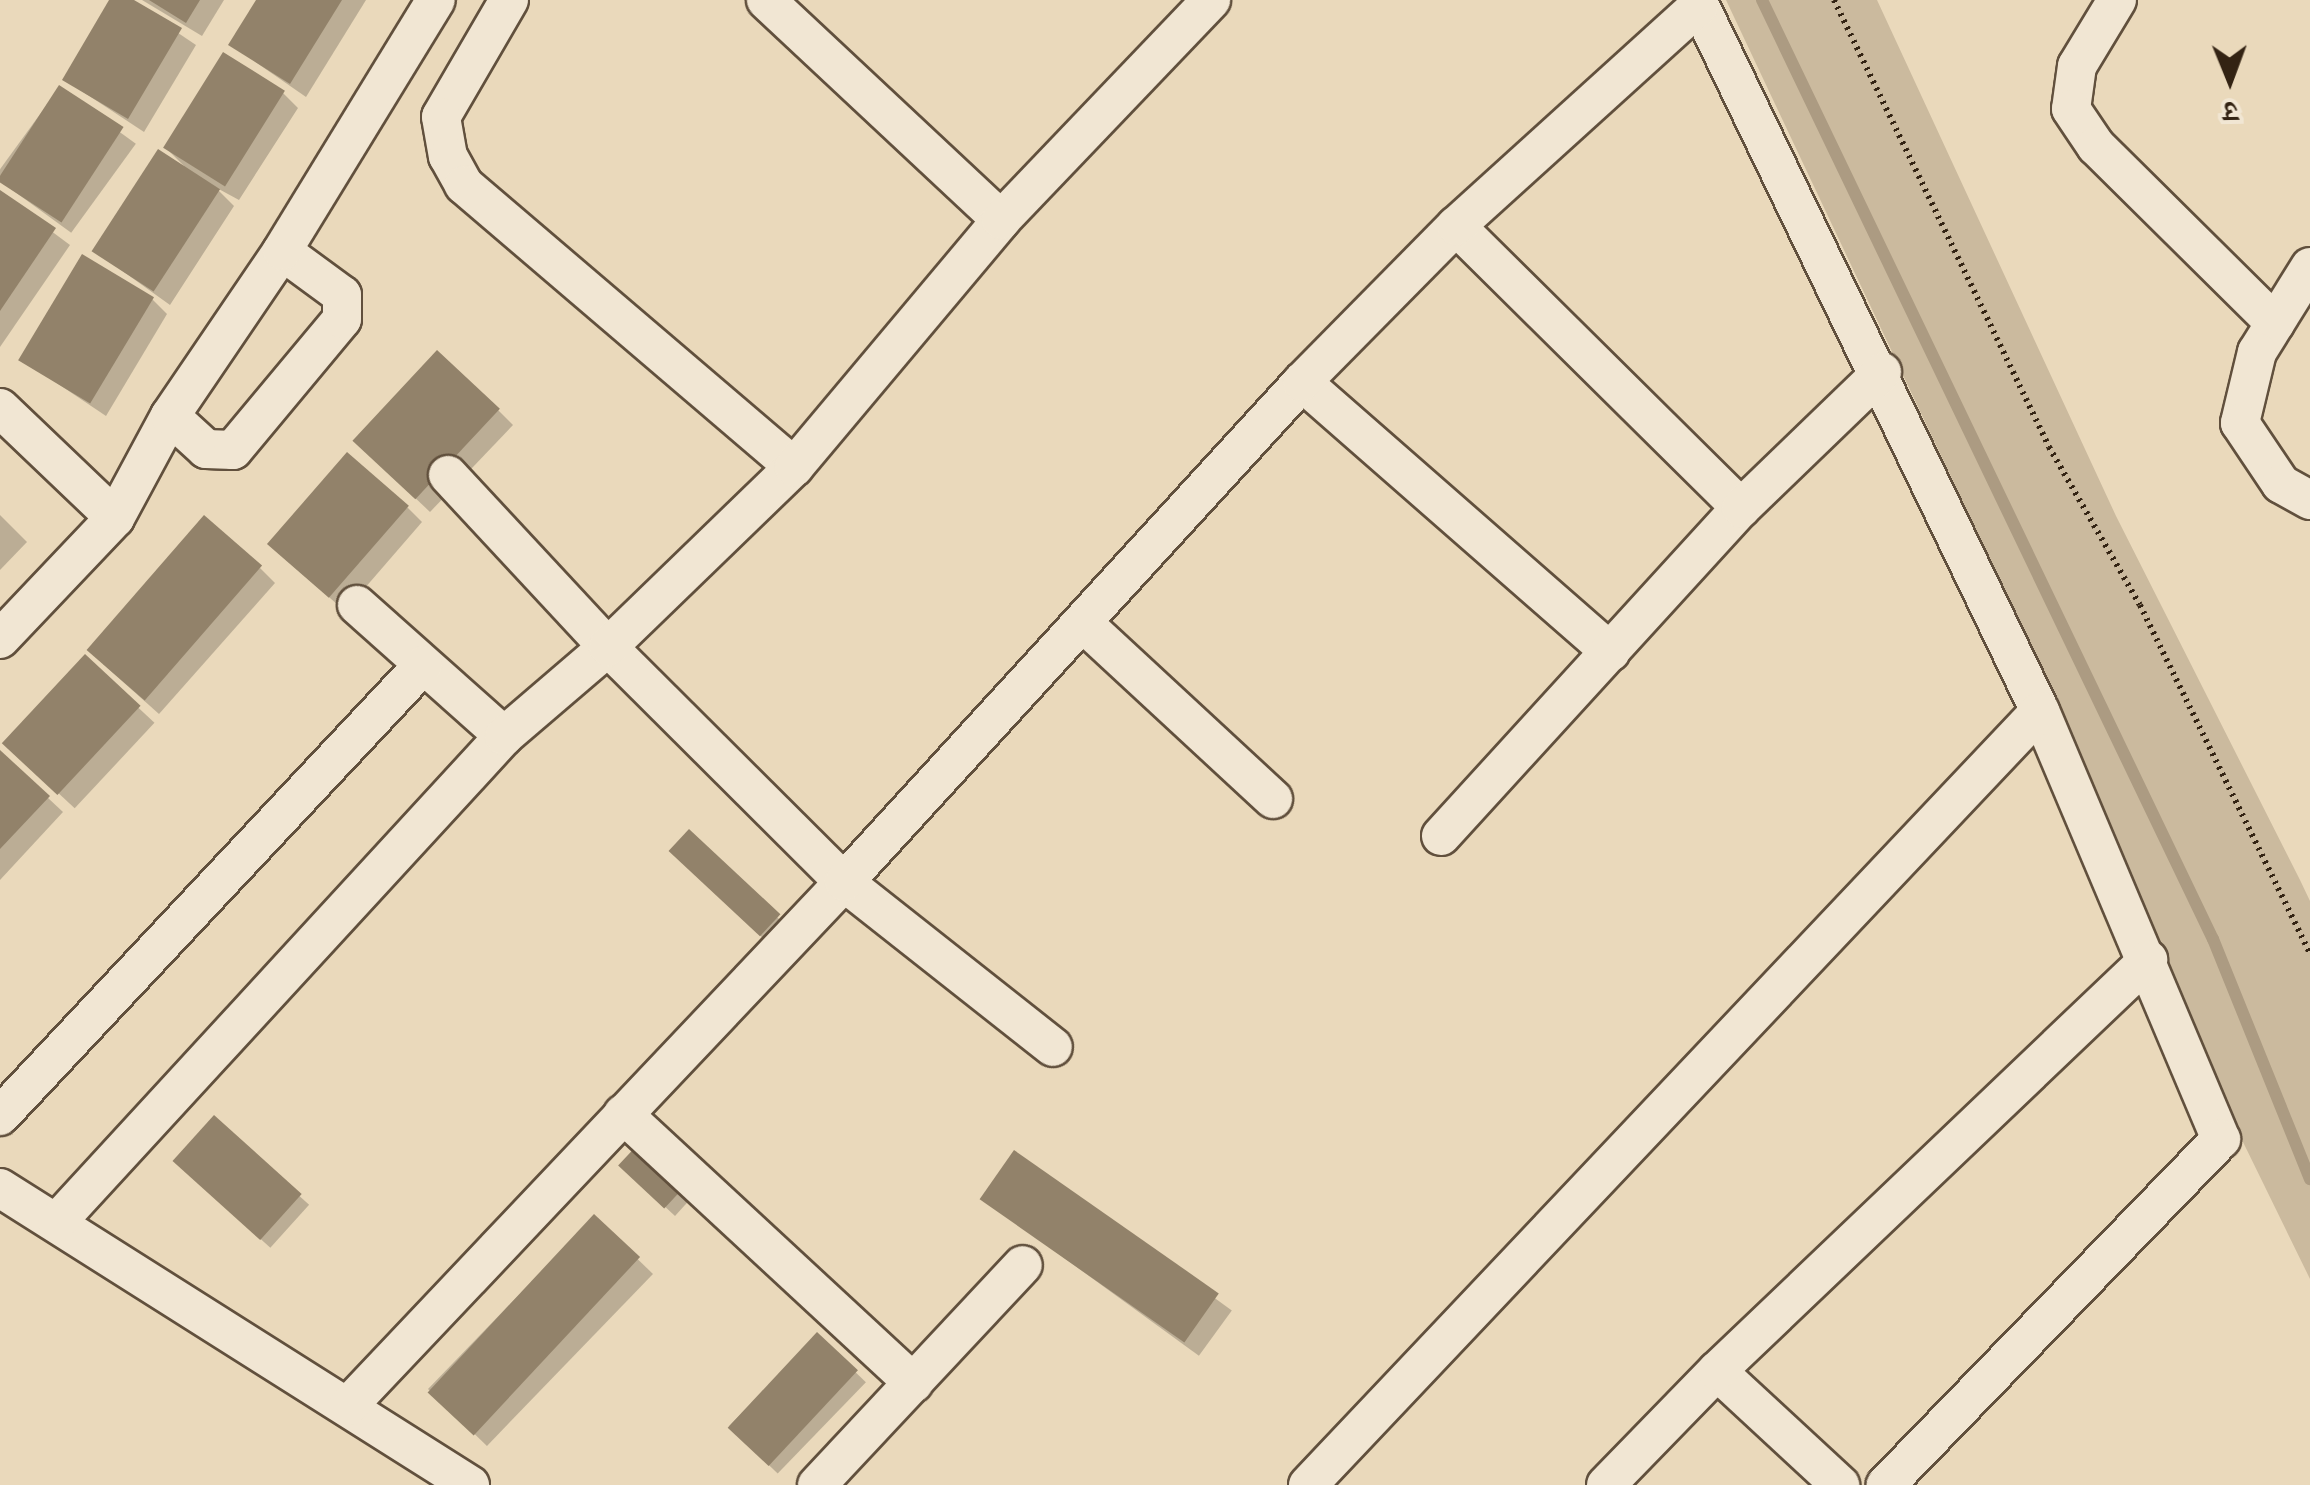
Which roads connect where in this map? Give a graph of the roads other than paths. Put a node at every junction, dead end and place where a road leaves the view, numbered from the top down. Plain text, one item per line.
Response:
1 (436, 0) edge
2 (509, 0) edge
3 (766, 0) edge
4 (1211, 0) edge
5 (2117, 0) edge
6 (1698, 3) edge
7 (1000, 220) junction
8 (1456, 226) junction
9 (282, 250) junction
10 (2297, 302) edge
11 (1882, 372) junction
12 (1302, 382) junction
13 (0, 408) edge
14 (170, 416) junction
15 (794, 467) junction
16 (448, 475) dead end
17 (2310, 500) edge
18 (1741, 508) junction
19 (115, 518) junction
20 (357, 605) dead end
21 (1083, 623) junction
22 (0, 639) edge
23 (608, 647) junction
24 (1610, 652) junction
25 (423, 665) junction
26 (2040, 711) junction
27 (504, 736) junction
28 (1273, 799) dead end
29 (1441, 836) dead end
30 (844, 882) junction
31 (2148, 960) junction
32 (1052, 1047) dead end
33 (624, 1114) junction
34 (0, 1116) edge
35 (0, 1188) edge
36 (57, 1222) junction
37 (1023, 1265) dead end
38 (1716, 1371) junction
39 (913, 1382) junction
40 (348, 1406) junction
41 (470, 1485) edge
42 (817, 1485) edge
43 (1308, 1485) edge
44 (1606, 1485) edge
45 (1840, 1485) edge
46 (1886, 1485) edge

1 - 9 street
2 - 15 street
3 - 7 street
4 - 7 street
5 - 10 street
6 - 8 street
6 - 11 street
7 - 15 street
8 - 12 street
8 - 18 street
9 - 14 street
9 - 14 street
10 - 17 street
11 - 18 street
11 - 26 street
12 - 21 street
12 - 24 street
13 - 19 street
14 - 19 street
15 - 23 street
16 - 23 street
18 - 24 street
19 - 22 street
20 - 25 street
21 - 28 street
21 - 30 street
23 - 27 street
23 - 30 street
24 - 29 street
25 - 27 street
25 - 34 street
26 - 31 street
26 - 43 street
27 - 36 street
30 - 32 street
30 - 33 street
31 - 38 street
31 - 46 street
33 - 39 street
33 - 40 street
35 - 36 street
36 - 40 street
37 - 39 street
38 - 44 street
38 - 45 street
39 - 42 street
40 - 41 street

